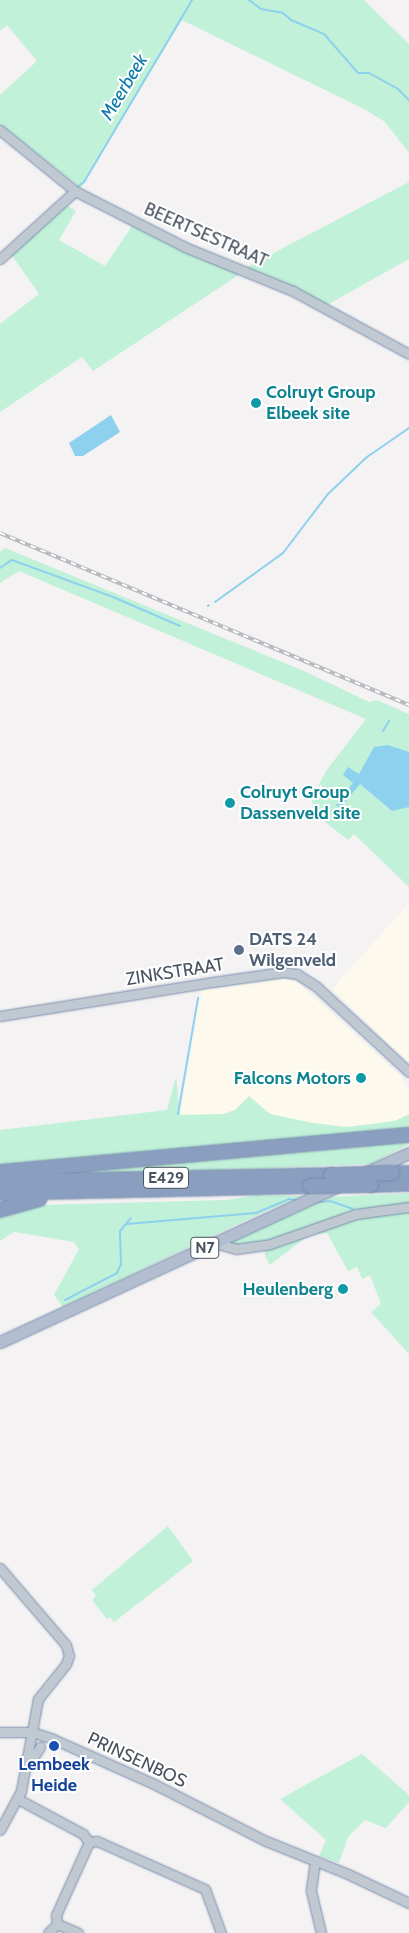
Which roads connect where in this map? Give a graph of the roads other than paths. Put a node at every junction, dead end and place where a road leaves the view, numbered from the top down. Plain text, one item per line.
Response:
1 (0, 130) edge
2 (75, 191) junction
3 (0, 259) edge
4 (409, 354) edge
5 (0, 1016) edge
6 (409, 1072) edge
7 (409, 1129) edge
8 (409, 1134) edge
9 (392, 1137) junction
10 (409, 1153) edge
11 (0, 1172) edge
12 (409, 1173) edge
13 (0, 1182) edge
14 (409, 1184) edge
15 (72, 1191) junction
16 (0, 1193) edge
17 (409, 1207) edge
18 (0, 1210) edge
19 (214, 1244) junction
20 (0, 1342) edge
21 (0, 1568) edge
22 (0, 1732) edge
23 (32, 1732) junction
24 (40, 1747) dead end
25 (27, 1767) junction
26 (18, 1799) junction
27 (0, 1830) edge
28 (89, 1842) junction
29 (315, 1861) junction
30 (409, 1903) edge
31 (57, 1924) junction
32 (48, 1933) edge
33 (78, 1933) edge
34 (221, 1933) edge
35 (321, 1933) edge

1 - 2 street, BEERTSESTRAAT
2 - 3 street
2 - 4 street, BEERTSESTRAAT
5 - 6 street, ZINKSTRAAT
7 - 9 highway
8 - 9 highway
9 - 11 highway
10 - 19 main road, N7
12 - 13 highway, E429, bridge
14 - 15 highway, E429, bridge
15 - 16 highway, E429
15 - 18 highway
17 - 19 street
19 - 20 main road, N7
21 - 23 street
22 - 23 street
23 - 25 street
23 - 29 street, PRINSENBOS
24 - 25 street
25 - 26 street
26 - 27 street
26 - 28 street
28 - 31 street
28 - 34 street
29 - 30 street, PRINSENBOS
29 - 35 street
31 - 32 street
31 - 33 street

